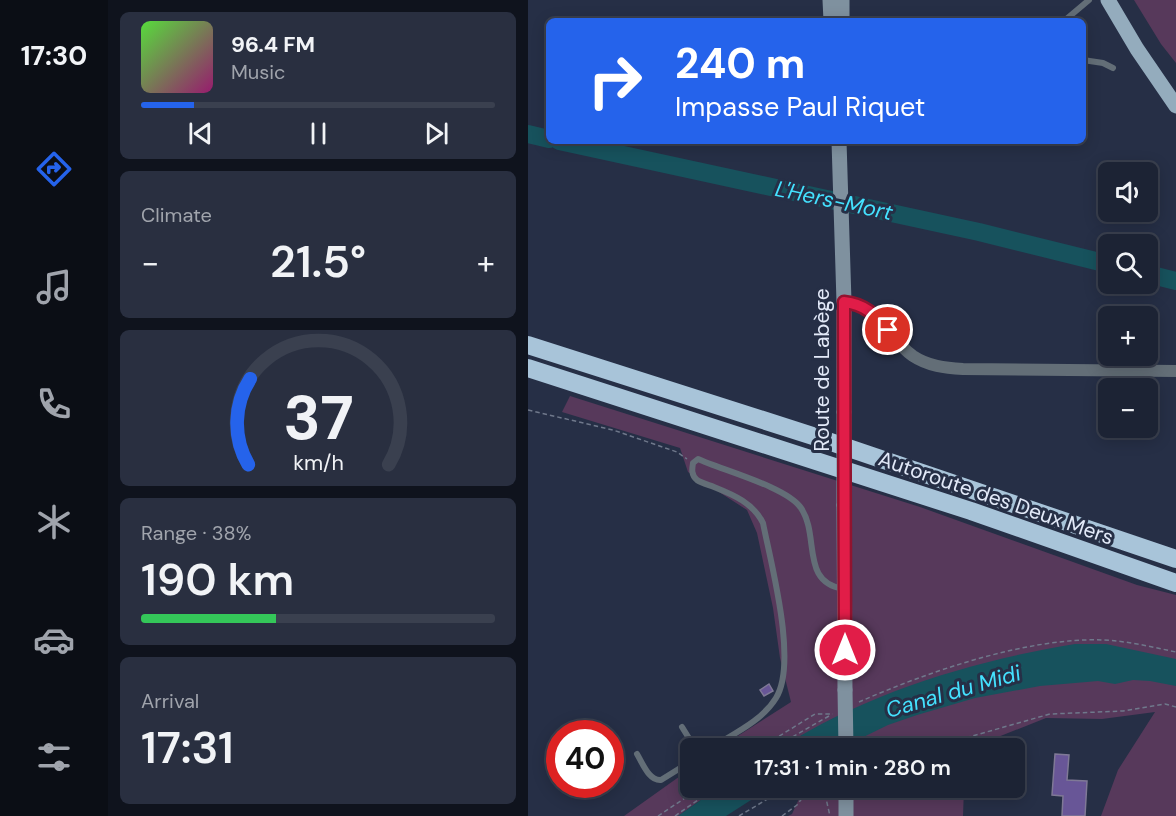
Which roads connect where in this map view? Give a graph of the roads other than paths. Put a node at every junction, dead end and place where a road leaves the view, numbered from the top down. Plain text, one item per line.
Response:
1 (830, 0) edge
2 (842, 0) edge
3 (1089, 0) edge
4 (1108, 0) edge
5 (831, 18) edge
6 (842, 18) edge
7 (1068, 18) edge
8 (1086, 60) edge
9 (1113, 68) dead end
10 (1176, 106) edge
11 (840, 144) edge
12 (844, 302) junction
13 (528, 345) edge
14 (528, 368) edge
15 (1176, 371) edge
16 (1176, 559) edge
17 (1176, 583) edge
18 (845, 589) junction
19 (682, 727) dead end
20 (689, 738) edge
21 (727, 738) edge
22 (846, 738) edge
23 (637, 754) dead end
24 (680, 768) edge
25 (846, 798) edge
26 (846, 816) edge

1 - 5 street
2 - 6 street
3 - 7 lane
4 - 10 main road
8 - 9 lane
11 - 12 street, Route de Labège
12 - 15 street
12 - 18 street, Route de Labège, bridge
13 - 16 highway, Autoroute des Deux Mers
14 - 17 highway, Autoroute des Deux Mers
18 - 21 lane
18 - 22 street, Route de Labège, bridge
19 - 20 lane
23 - 24 lane
25 - 26 street

